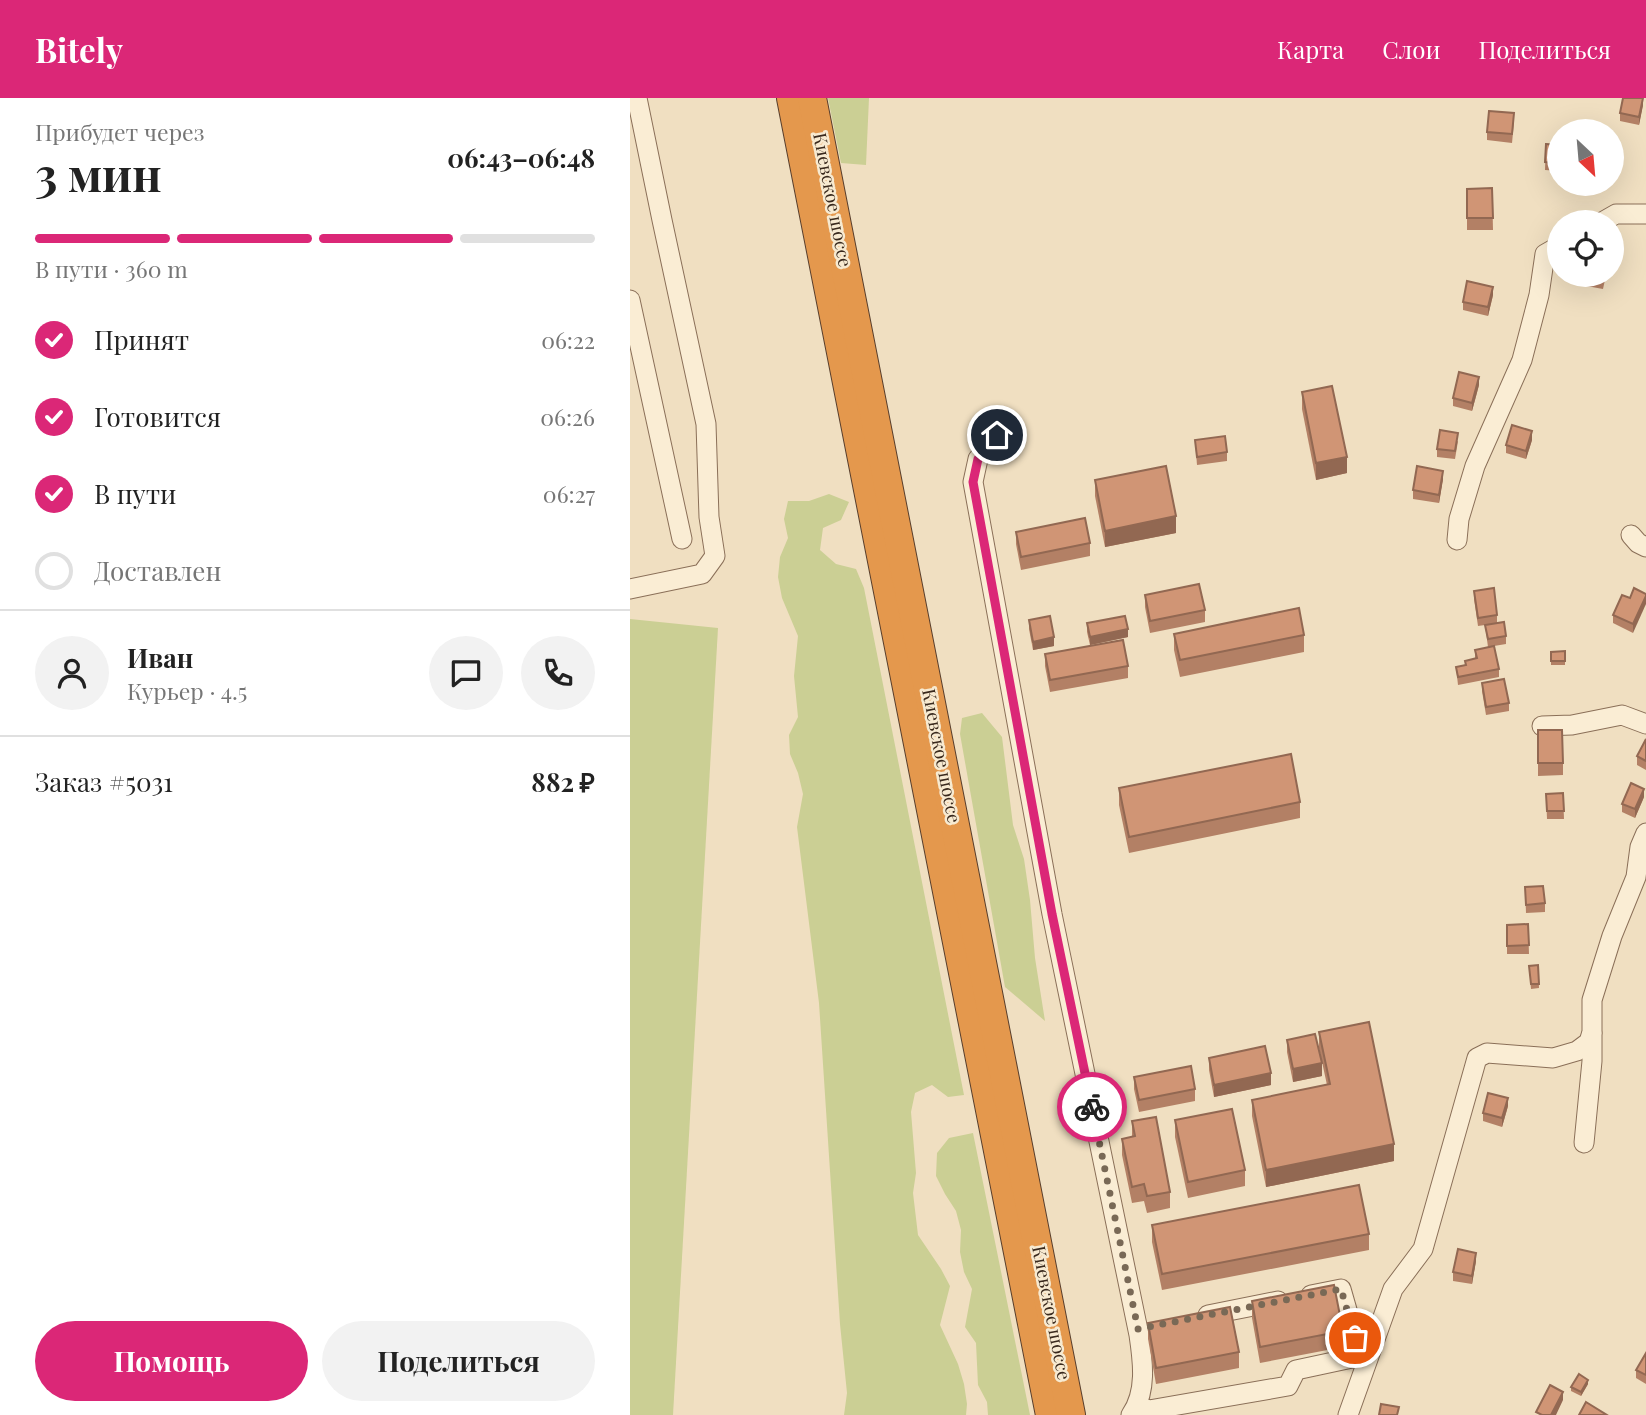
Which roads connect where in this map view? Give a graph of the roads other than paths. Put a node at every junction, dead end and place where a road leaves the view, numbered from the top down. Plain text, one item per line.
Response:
1 (637, 98) edge
2 (791, 98) edge
3 (812, 98) edge
4 (818, 181) junction
5 (1624, 214) edge
6 (1646, 214) edge
7 (827, 229) junction
8 (1547, 253) edge
9 (630, 300) edge
10 (997, 435) dead end
11 (682, 539) dead end
12 (1457, 540) dead end
13 (630, 589) edge
14 (1646, 724) edge
15 (1542, 726) dead end
16 (1646, 833) edge
17 (1592, 1032) junction
18 (1584, 1143) dead end
19 (1192, 1318) edge
20 (1134, 1411) edge
21 (1049, 1415) edge
22 (1071, 1415) edge
23 (1348, 1415) edge

1 - 13 street
2 - 4 highway, Киевское шоссе
3 - 4 highway, Киевское шоссе
4 - 7 highway, Киевское шоссе
5 - 6 street
7 - 21 highway, Киевское шоссе
7 - 22 highway, Киевское шоссе
8 - 12 street
9 - 11 street
10 - 20 street
14 - 15 street
16 - 17 street
17 - 18 street
17 - 23 street
19 - 20 street

